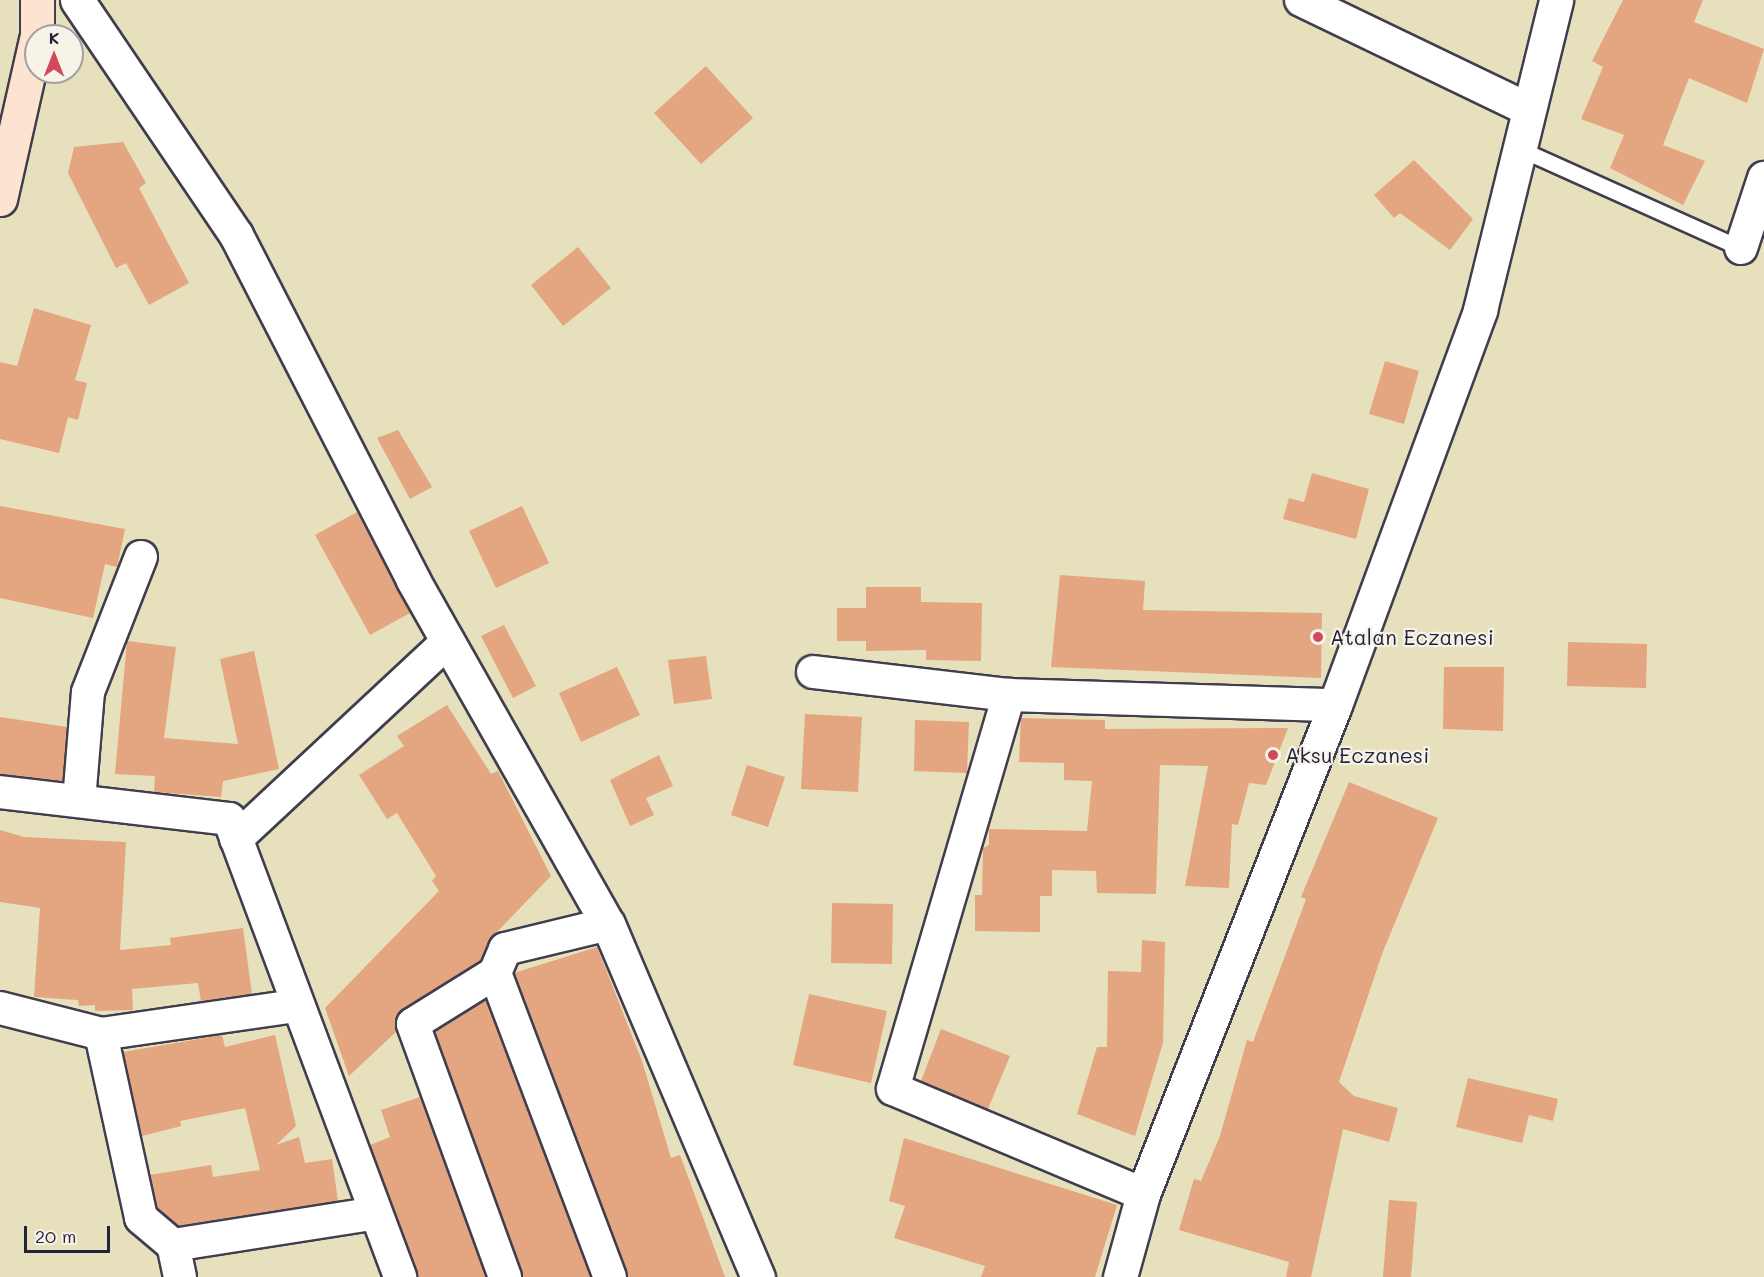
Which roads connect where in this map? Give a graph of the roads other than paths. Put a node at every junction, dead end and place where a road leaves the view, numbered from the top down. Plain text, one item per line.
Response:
1 (38, 0) edge
2 (77, 0) edge
3 (1301, 0) edge
4 (1556, 0) edge
5 (37, 24) edge
6 (26, 84) edge
7 (1527, 109) junction
8 (1518, 148) junction
9 (1764, 178) edge
10 (0, 199) edge
11 (1742, 248) joint
12 (141, 557) dead end
13 (448, 641) junction
14 (813, 672) dead end
15 (1009, 694) junction
16 (1335, 705) junction
17 (0, 792) edge
18 (79, 801) junction
19 (236, 839) junction
20 (608, 924) junction
21 (495, 973) junction
22 (296, 1006) junction
23 (0, 1008) edge
24 (101, 1034) junction
25 (1143, 1194) junction
26 (372, 1214) junction
27 (173, 1245) junction
28 (180, 1277) edge
29 (400, 1277) edge
30 (505, 1277) edge
31 (610, 1277) edge
32 (758, 1277) edge
33 (1120, 1277) edge

1 - 5 main road
2 - 13 street
3 - 7 street
4 - 7 street
6 - 10 main road
7 - 8 street
8 - 11 lane
8 - 16 street
9 - 11 street
12 - 18 street
13 - 19 street
13 - 20 street
14 - 15 street
15 - 16 street
15 - 25 street
16 - 25 street
17 - 18 street
18 - 19 street
19 - 22 street
20 - 21 street
20 - 32 street
21 - 30 street
21 - 31 street
22 - 24 street
22 - 26 street
23 - 24 street
24 - 27 street
25 - 33 street
26 - 27 street
26 - 29 street
27 - 28 street

